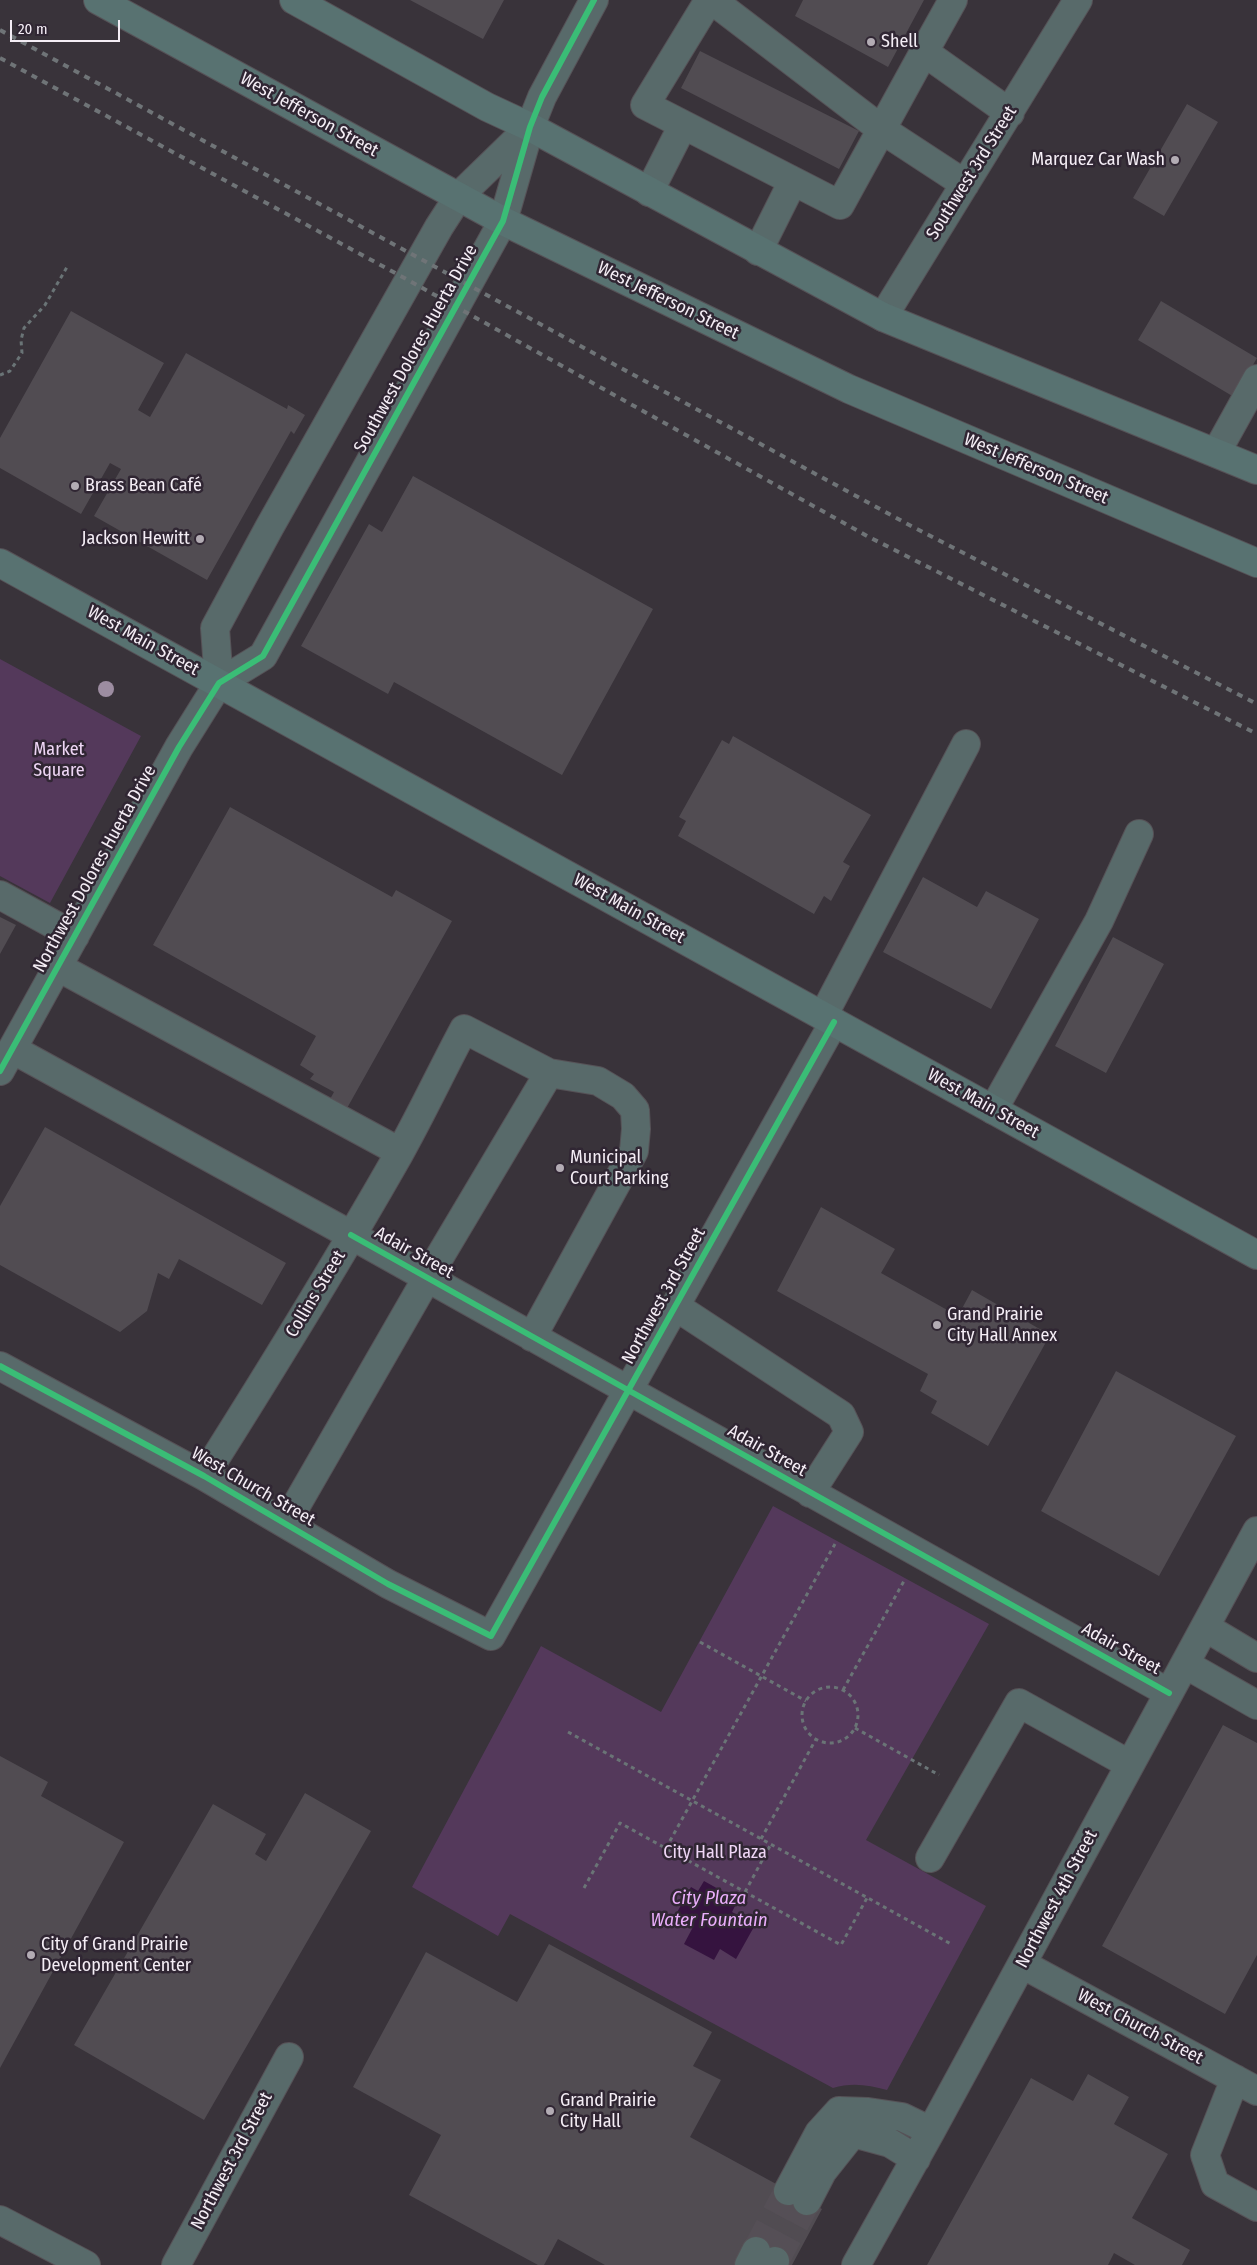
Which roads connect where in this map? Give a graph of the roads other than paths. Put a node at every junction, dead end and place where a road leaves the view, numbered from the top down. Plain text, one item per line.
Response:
1 (98, 0) edge
2 (294, 0) edge
3 (594, 0) edge
4 (710, 0) edge
5 (953, 0) edge
6 (1072, 0) edge
7 (1078, 0) edge
8 (1061, 30) junction
9 (924, 52) junction
10 (1010, 113) junction
11 (683, 124) junction
12 (530, 127) junction
13 (881, 129) junction
14 (793, 181) junction
15 (966, 184) junction
16 (649, 192) junction
17 (458, 196) junction
18 (504, 221) junction
19 (758, 250) junction
20 (883, 317) junction
21 (1257, 379) edge
22 (1216, 453) junction
23 (1257, 470) edge
24 (0, 563) edge
25 (1257, 563) edge
26 (219, 683) junction
27 (966, 744) dead end
28 (1139, 834) dead end
29 (0, 895) edge
30 (75, 936) junction
31 (58, 967) junction
32 (828, 1019) junction
33 (6, 1060) edge
34 (549, 1072) junction
35 (993, 1110) junction
36 (400, 1152) junction
37 (351, 1235) junction
38 (1257, 1255) edge
39 (427, 1278) junction
40 (675, 1306) junction
41 (532, 1337) junction
42 (0, 1366) edge
43 (628, 1391) junction
44 (204, 1476) junction
45 (810, 1493) junction
46 (286, 1523) junction
47 (1257, 1531) edge
48 (1205, 1628) junction
49 (491, 1636) joint
50 (1257, 1658) edge
51 (1185, 1664) junction
52 (1169, 1693) junction
53 (1257, 1705) edge
54 (1129, 1764) junction
55 (930, 1858) dead end
56 (1022, 1964) junction
57 (289, 2056) dead end
58 (1246, 2085) edge
59 (932, 2131) junction
60 (916, 2159) junction
61 (1257, 2208) edge
62 (0, 2220) edge
63 (86, 2265) edge
64 (176, 2265) edge
65 (856, 2265) edge

1 - 17 main road, West Jefferson Street
2 - 12 main road
3 - 12 street, Southwest Dolores Huerta Drive
4 - 11 street
4 - 13 street
5 - 9 street
6 - 8 street, Southwest 3rd Street
7 - 8 street, Southwest 3rd Street
8 - 10 street, Southwest 3rd Street
9 - 10 street
9 - 13 street
10 - 15 street, Southwest 3rd Street
11 - 14 street
11 - 16 street
12 - 16 main road
12 - 17 street, Southwest Dolores Huerta Drive
12 - 18 street, Southwest Dolores Huerta Drive
13 - 14 street
13 - 15 street
14 - 19 street
15 - 20 street, Southwest 3rd Street
16 - 19 main road
17 - 18 main road, West Jefferson Street
17 - 26 street, Southwest Dolores Huerta Drive
18 - 25 main road, West Jefferson Street
18 - 26 street, Southwest Dolores Huerta Drive
19 - 20 main road
20 - 22 main road
21 - 22 street
22 - 23 main road
24 - 26 main road, West Main Street
26 - 30 street, Northwest Dolores Huerta Drive
26 - 32 main road, West Main Street
27 - 32 street, Northwest 3rd Street
28 - 35 street
29 - 30 street
30 - 31 street, Northwest Dolores Huerta Drive
31 - 33 street, Northwest Dolores Huerta Drive
31 - 36 street
32 - 35 main road, West Main Street
32 - 40 street, Northwest 3rd Street
33 - 37 street, Adair Street
34 - 36 street, Collins Street
34 - 39 street
34 - 41 street
35 - 38 main road, West Main Street
36 - 37 street, Collins Street
37 - 39 street, Adair Street
37 - 44 street, Collins Street
39 - 41 street, Adair Street
39 - 46 street
40 - 43 street, Northwest 3rd Street
40 - 45 street
41 - 43 street, Adair Street
42 - 44 street, West Church Street
43 - 45 street, Adair Street
43 - 49 street, Northwest 3rd Street
44 - 46 street, West Church Street
45 - 52 street, Adair Street
46 - 49 street, West Church Street
47 - 48 street, Northwest 4th Street
48 - 50 street
48 - 51 street, Northwest 4th Street
51 - 52 street, Northwest 4th Street
51 - 53 street
52 - 54 street, Northwest 4th Street
54 - 55 street
54 - 56 street, Northwest 4th Street
56 - 58 street, West Church Street
56 - 59 street, Northwest 4th Street
57 - 64 street, Northwest 3rd Street
58 - 61 street
59 - 60 street, Northwest 4th Street
59 - 60 street
60 - 65 street, Northwest 4th Street
62 - 63 street

